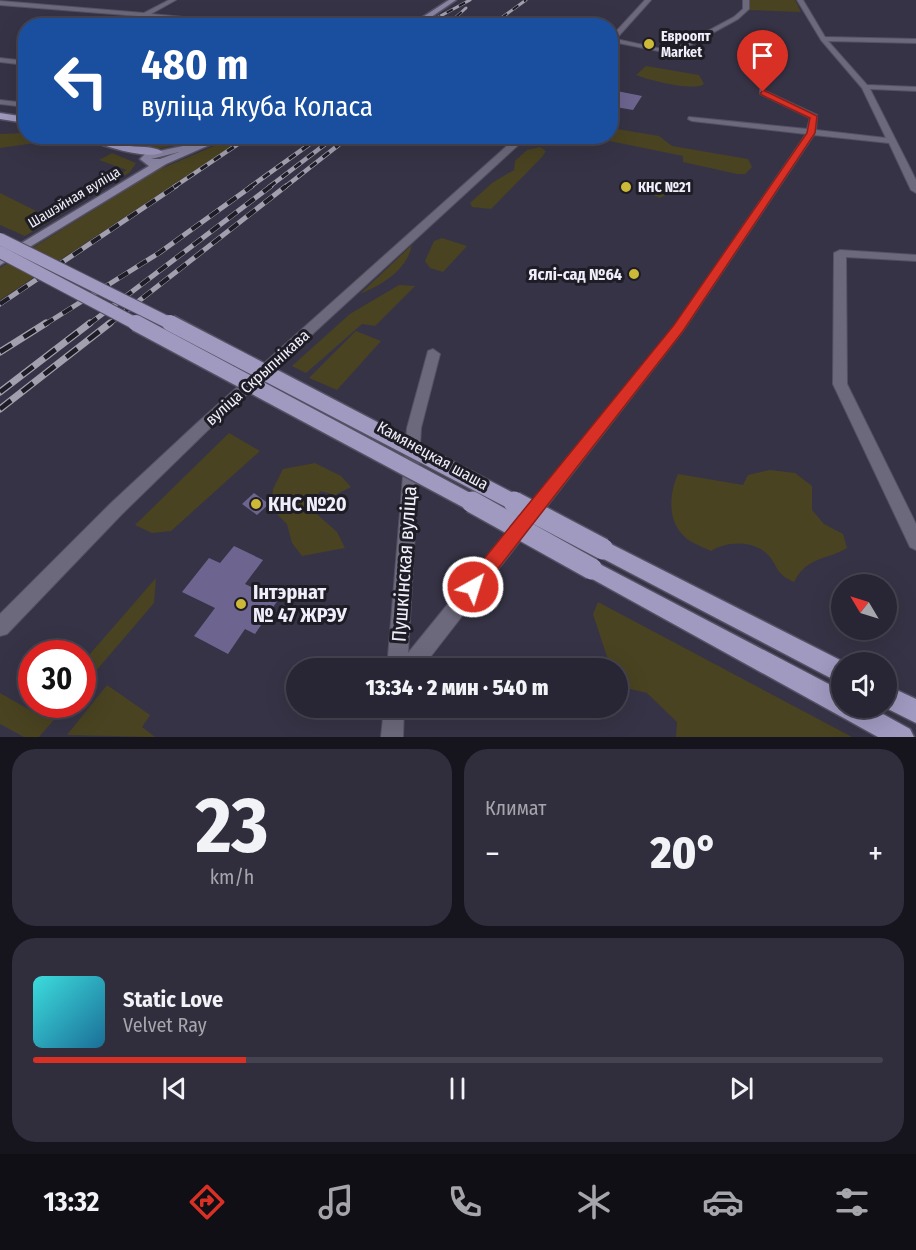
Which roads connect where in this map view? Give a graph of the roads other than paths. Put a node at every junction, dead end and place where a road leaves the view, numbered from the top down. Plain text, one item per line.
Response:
1 (173, 0) edge
2 (453, 0) edge
3 (648, 0) edge
4 (746, 0) edge
5 (800, 0) edge
6 (0, 3) edge
7 (145, 14) junction
8 (138, 18) edge
9 (189, 18) edge
10 (425, 18) edge
11 (618, 33) edge
12 (823, 39) junction
13 (916, 41) edge
14 (618, 42) edge
15 (0, 60) edge
16 (18, 62) edge
17 (865, 87) junction
18 (916, 89) edge
19 (763, 92) dead end
20 (0, 102) edge
21 (18, 104) edge
22 (0, 116) edge
23 (18, 119) edge
24 (692, 119) dead end
25 (811, 133) junction
26 (890, 141) junction
27 (112, 144) edge
28 (208, 144) edge
29 (515, 144) edge
30 (124, 148) junction
31 (164, 156) junction
32 (146, 160) junction
33 (134, 178) junction
34 (916, 190) edge
35 (0, 239) edge
36 (0, 252) edge
37 (916, 258) edge
38 (0, 261) edge
39 (433, 354) dead end
40 (916, 542) edge
41 (0, 627) edge
42 (398, 658) edge
43 (417, 658) edge
44 (831, 667) edge
45 (831, 698) edge
46 (897, 702) edge
47 (916, 711) edge
48 (393, 718) edge
49 (867, 718) edge
50 (392, 737) edge
51 (902, 737) edge

1 - 7 street
2 - 10 main road
3 - 11 street
4 - 14 street
5 - 12 street
6 - 7 street
7 - 8 street
7 - 9 street
12 - 13 street
12 - 17 street
15 - 16 street
17 - 18 street
17 - 26 street
19 - 25 street
20 - 21 street
22 - 23 main road
24 - 25 street
25 - 26 street
25 - 43 street
26 - 34 street
27 - 30 main road
28 - 31 main road
29 - 41 street, вуліца Скрыпнікава
30 - 31 main road
30 - 32 main road
31 - 32 main road
31 - 33 main road, Шашэйная вуліца
32 - 33 main road
33 - 38 main road, Шашэйная вуліца
35 - 44 main road, Камянецкая шаша, bridge
36 - 45 main road, Камянецкая шаша, bridge
37 - 40 street
39 - 42 street, Пушкінская вуліца
46 - 47 main road
48 - 50 street
49 - 51 main road

